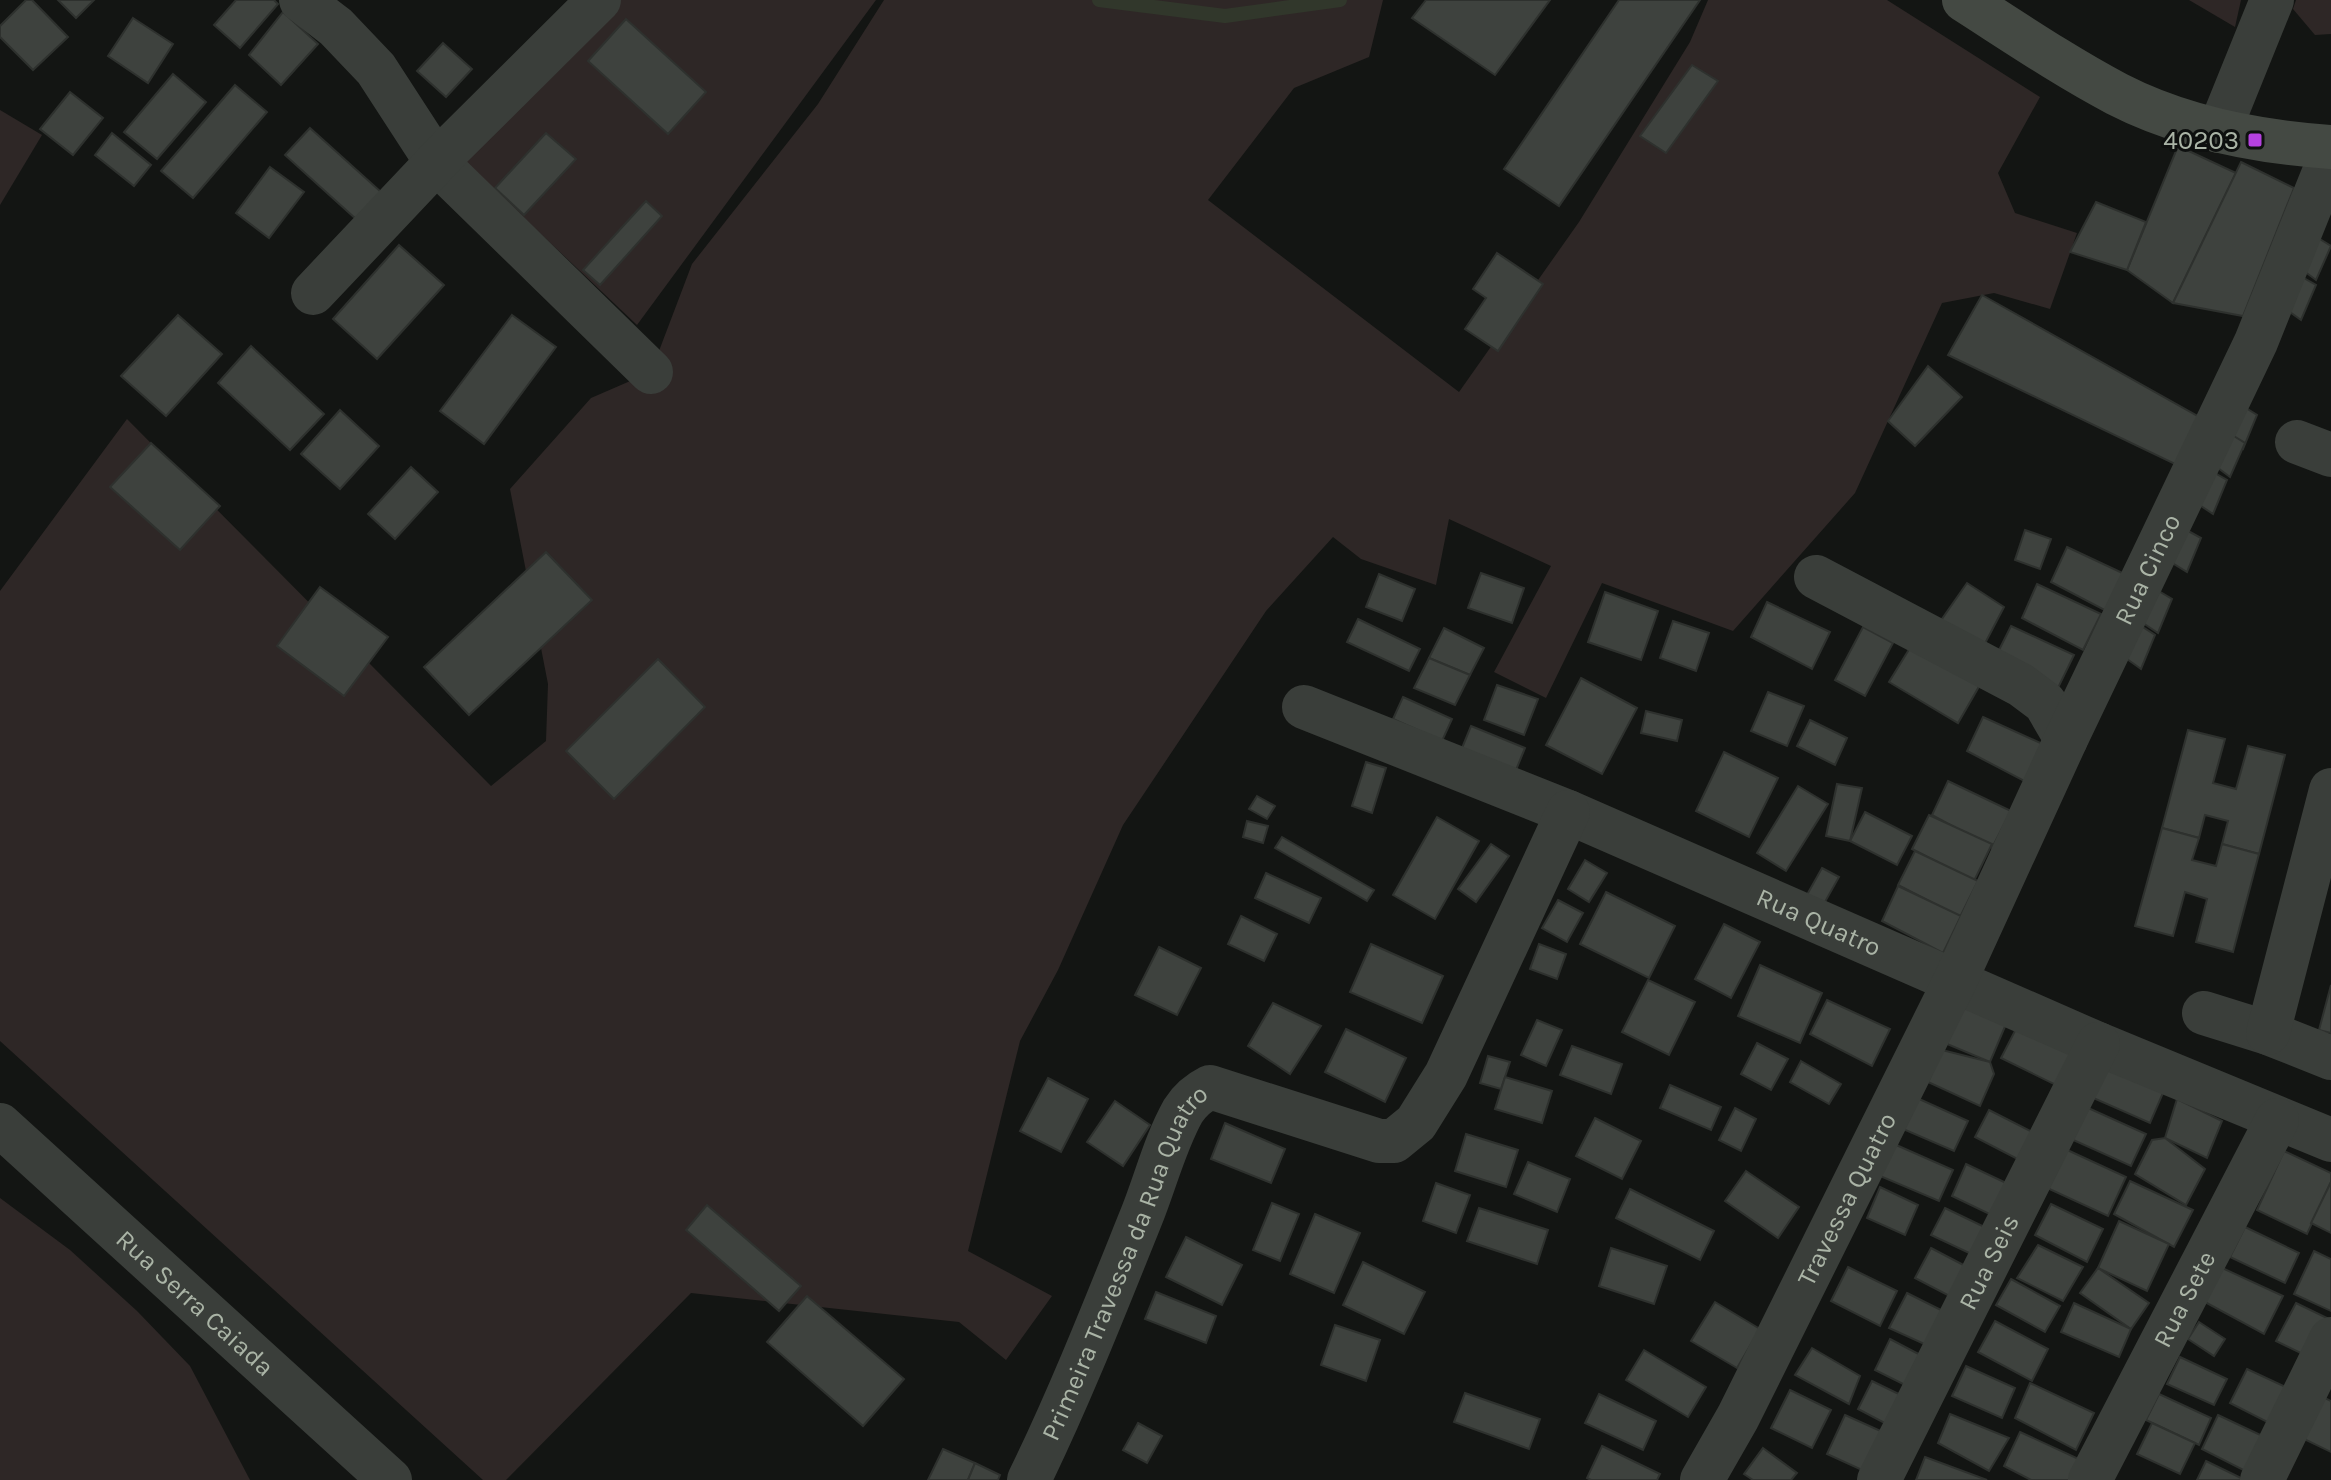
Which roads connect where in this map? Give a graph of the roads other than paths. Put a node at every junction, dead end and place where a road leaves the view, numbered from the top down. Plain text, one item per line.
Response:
1 (301, 0) edge
2 (599, 0) edge
3 (1964, 0) edge
4 (2272, 0) edge
5 (2219, 131) junction
6 (2331, 147) edge
7 (2331, 155) edge
8 (437, 163) junction
9 (313, 293) dead end
10 (651, 372) dead end
11 (1816, 577) dead end
12 (1304, 707) dead end
13 (2066, 739) junction
14 (2331, 790) edge
15 (1568, 812) junction
16 (1955, 981) junction
17 (2204, 1013) dead end
18 (2268, 1033) junction
19 (2098, 1044) junction
20 (2331, 1058) edge
21 (2277, 1120) junction
22 (0, 1125) edge
23 (2331, 1140) edge
24 (2331, 1339) edge
25 (390, 1480) edge
26 (1029, 1480) edge
27 (1702, 1480) edge
28 (1879, 1480) edge
29 (2090, 1480) edge
30 (2262, 1480) edge

1 - 8 street
2 - 8 street
3 - 5 main road
4 - 5 street
5 - 6 main road
7 - 13 street, Rua Cinco
8 - 9 street
8 - 10 street
11 - 13 street
12 - 15 street, Rua Quatro
13 - 16 street, Rua Cinco
14 - 18 street
15 - 16 street, Rua Quatro
15 - 26 street, Primeira Travessa da Rua Quatro
16 - 19 street, Rua Quatro
16 - 27 street, Travessa Quatro
17 - 18 street
18 - 20 street
19 - 21 street, Rua Quatro
19 - 28 street, Rua Seis
21 - 23 street, Rua Quatro
21 - 29 street, Rua Sete
22 - 25 street, Rua Serra Caiada
24 - 30 street

